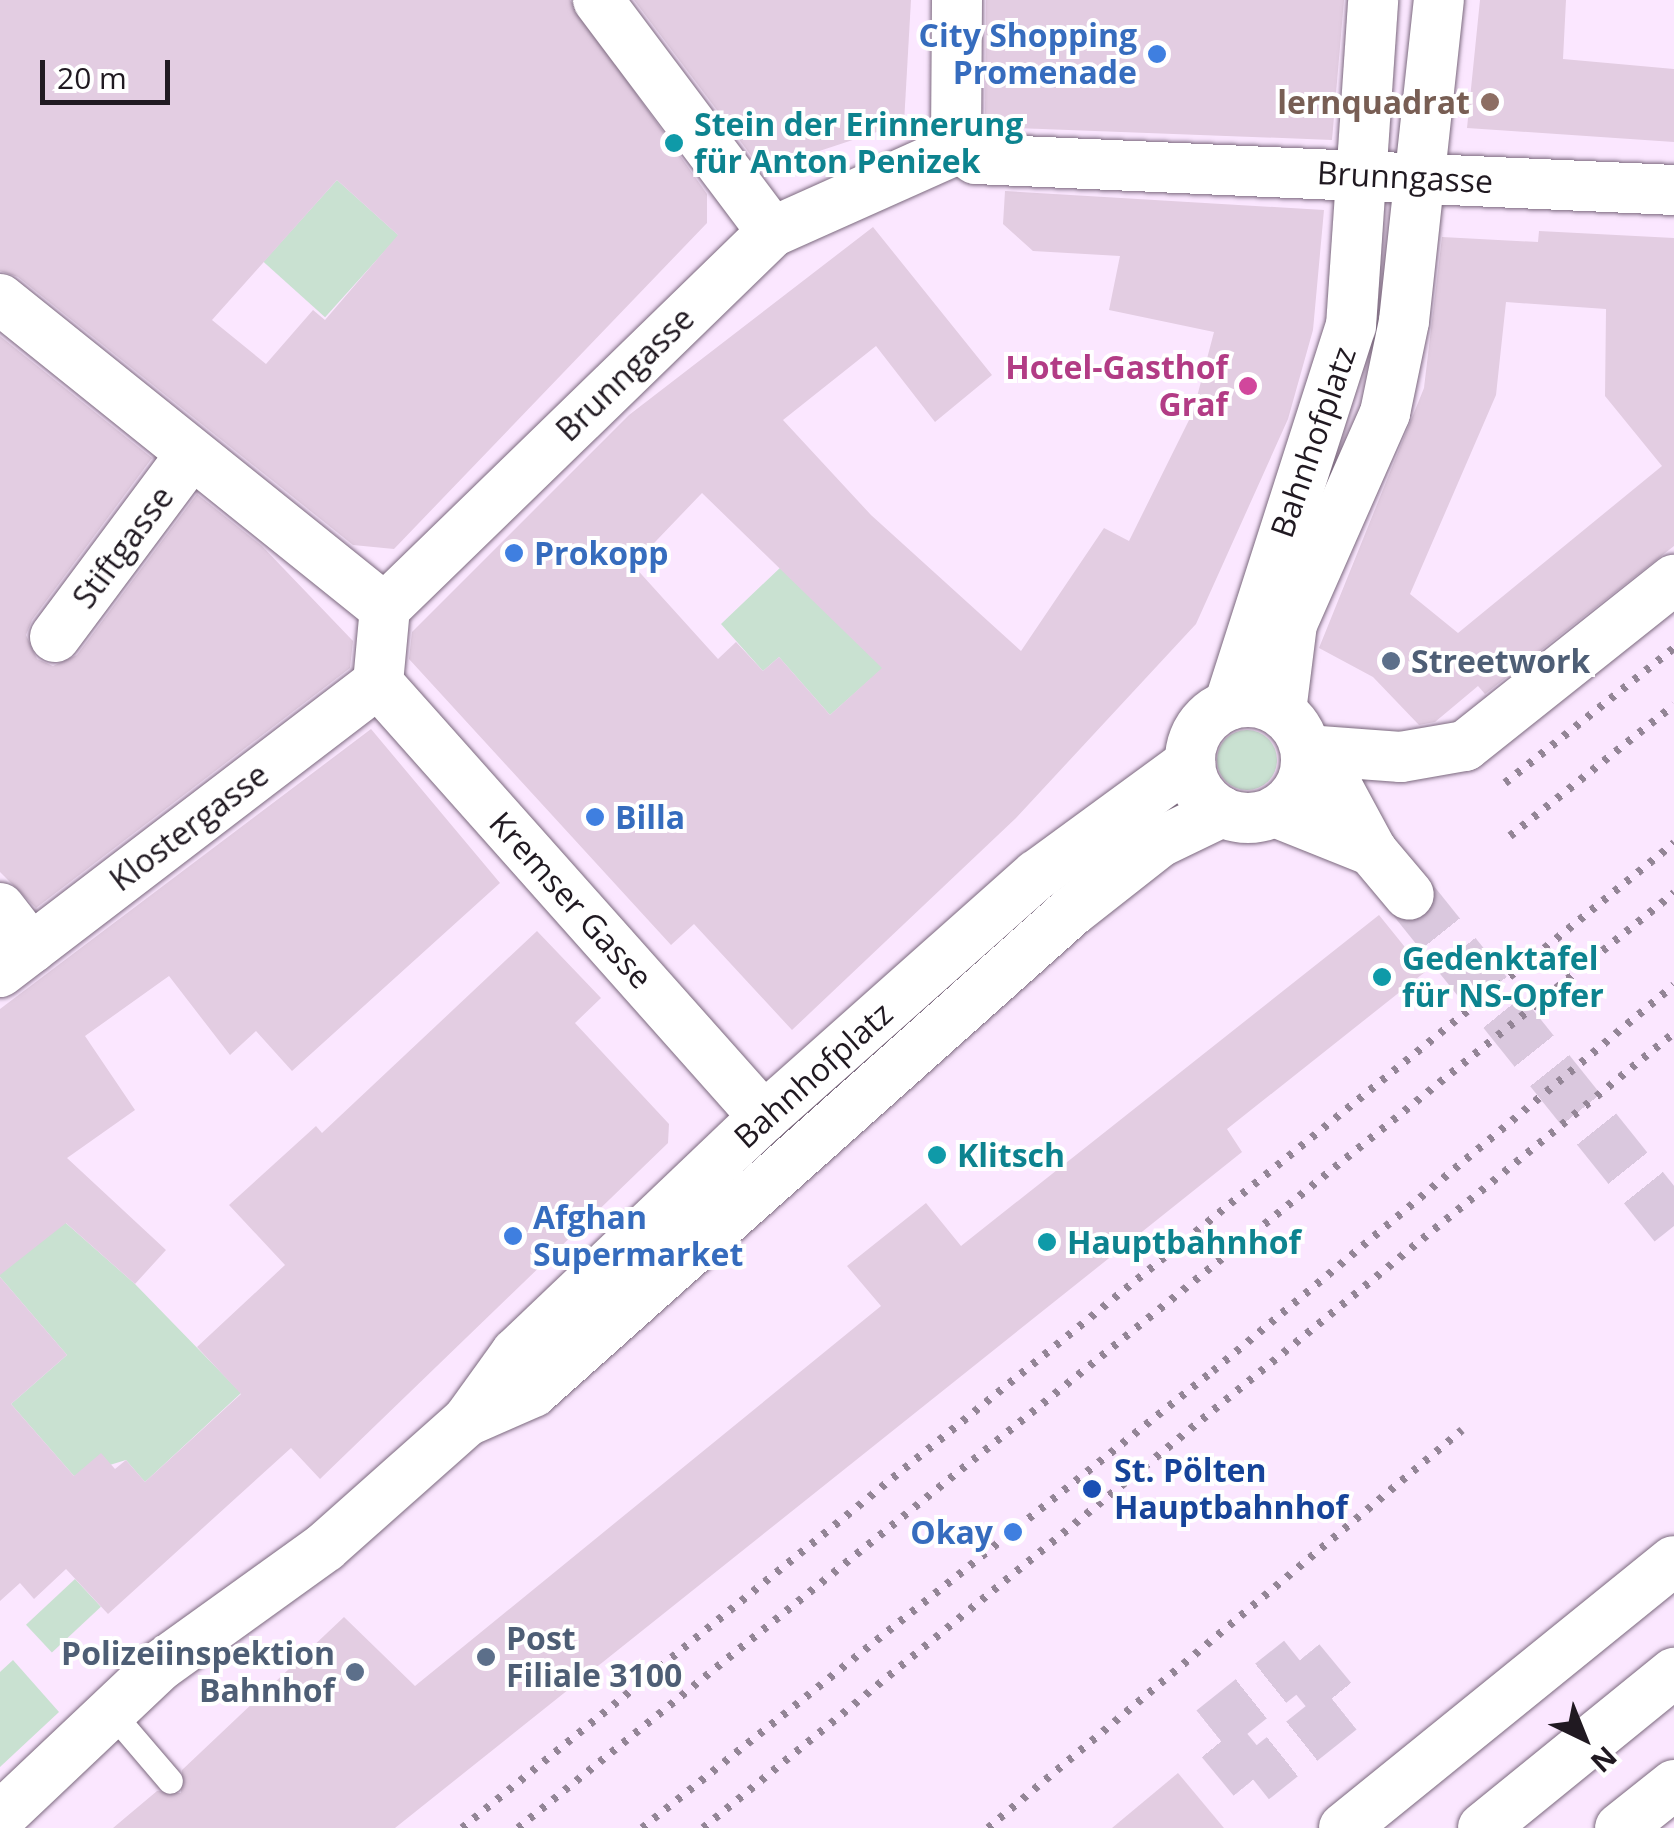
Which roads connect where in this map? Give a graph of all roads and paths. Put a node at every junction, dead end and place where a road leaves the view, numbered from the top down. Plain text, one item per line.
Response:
1 (598, 0) edge
2 (957, 0) edge
3 (1373, 0) edge
4 (1440, 0) edge
5 (958, 139) junction
6 (1358, 172) junction
7 (1421, 180) junction
8 (1674, 190) edge
9 (772, 232) junction
10 (0, 298) edge
11 (190, 456) junction
12 (1674, 580) edge
13 (385, 608) junction
14 (56, 637) dead end
15 (378, 683) junction
16 (1228, 705) junction
17 (1298, 741) junction
18 (1190, 763) junction
19 (1222, 812) junction
20 (1275, 812) junction
21 (1372, 851) junction
22 (1409, 895) tunnel mouth
23 (0, 908) edge
24 (16, 960) edge
25 (764, 1116) junction
26 (467, 1421) junction
27 (1674, 1562) edge
28 (1674, 1673) edge
29 (112, 1714) junction
30 (170, 1781) dead end
31 (1674, 1785) edge
32 (0, 1818) edge
33 (1344, 1828) edge
34 (1482, 1828) edge
35 (1620, 1828) edge

1 - 9 street
2 - 5 street
3 - 6 street, Bahnhofplatz
4 - 7 street, Bahnhofplatz
5 - 6 street, Brunngasse
5 - 9 street, Brunngasse
6 - 7 street, Brunngasse
6 - 16 street, Bahnhofplatz
7 - 8 street, Brunngasse
7 - 17 street, Bahnhofplatz
9 - 13 street, Brunngasse
10 - 11 street
11 - 13 street
11 - 14 street, Stiftgasse
12 - 17 street
13 - 15 street
15 - 24 street, Klostergasse
15 - 25 street, Kremser Gasse
16 - 17 street
16 - 18 street
17 - 20 street
17 - 21 street
18 - 19 street
18 - 25 street, Bahnhofplatz
19 - 20 street
19 - 26 street, Bahnhofplatz
20 - 21 street
21 - 22 street
23 - 24 street
25 - 26 street, Bahnhofplatz
26 - 29 street, Bahnhofplatz
27 - 33 street
28 - 34 street
29 - 30 lane
29 - 32 street, Bahnhofplatz
31 - 35 street

